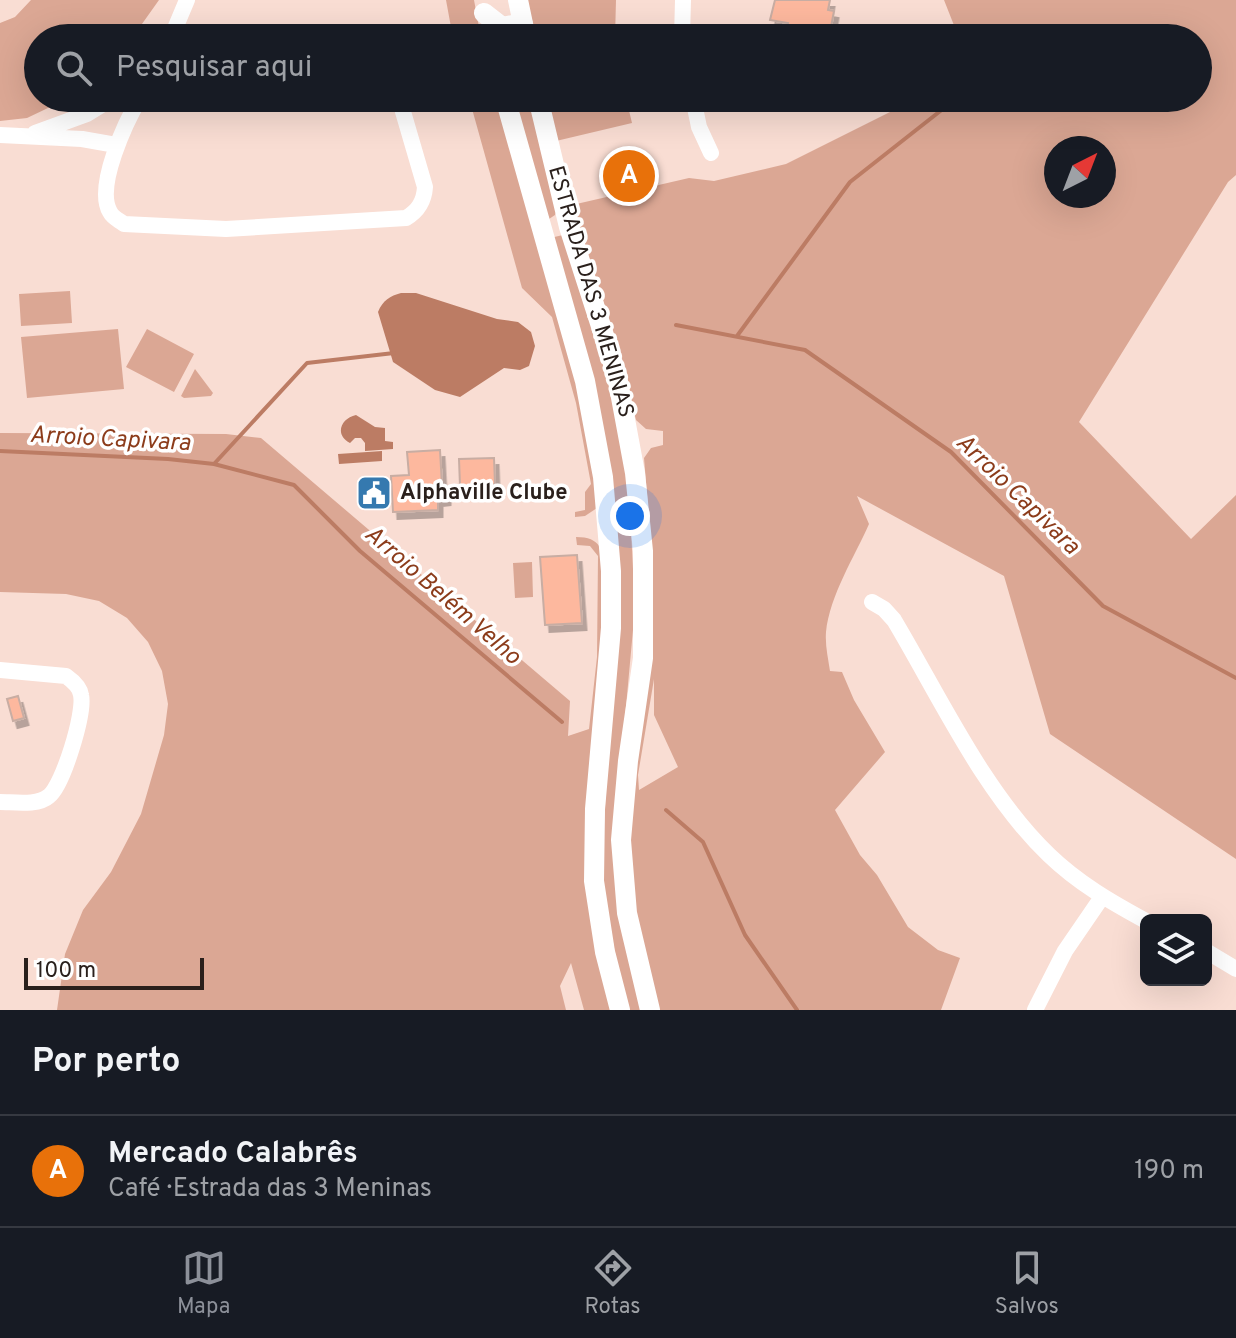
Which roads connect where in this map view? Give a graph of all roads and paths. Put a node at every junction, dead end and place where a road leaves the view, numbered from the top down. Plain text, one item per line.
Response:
1 (187, 0) edge
2 (518, 0) edge
3 (683, 0) edge
4 (483, 7) edge
5 (177, 24) edge
6 (499, 24) edge
7 (523, 24) edge
8 (682, 24) edge
9 (90, 112) edge
10 (126, 112) edge
11 (132, 112) edge
12 (403, 112) edge
13 (509, 112) edge
14 (541, 112) edge
15 (696, 112) edge
16 (87, 114) junction
17 (127, 120) junction
18 (0, 135) edge
19 (28, 135) junction
20 (82, 139) junction
21 (116, 145) junction
22 (711, 153) dead end
23 (569, 227) junction
24 (543, 235) junction
25 (872, 602) dead end
26 (0, 670) edge
27 (0, 802) edge
28 (1102, 897) junction
29 (1140, 918) edge
30 (1212, 955) edge
31 (1236, 969) edge
32 (620, 1010) edge
33 (650, 1010) edge
34 (1035, 1010) edge

1 - 5 street
2 - 7 main road
3 - 8 street
4 - 6 main road
9 - 16 street
10 - 17 street
11 - 17 street
12 - 21 street
13 - 24 main road, ESTRADA DAS 3 MENINAS
14 - 23 main road, ESTRADA DAS 3 MENINAS
15 - 22 street
16 - 19 street
16 - 20 street
17 - 21 street
18 - 19 street
19 - 20 street
20 - 21 street
23 - 24 main road
23 - 33 main road, ESTRADA DAS 3 MENINAS
24 - 32 main road, ESTRADA DAS 3 MENINAS
25 - 28 street
26 - 27 street
28 - 29 street
28 - 34 street
30 - 31 street

